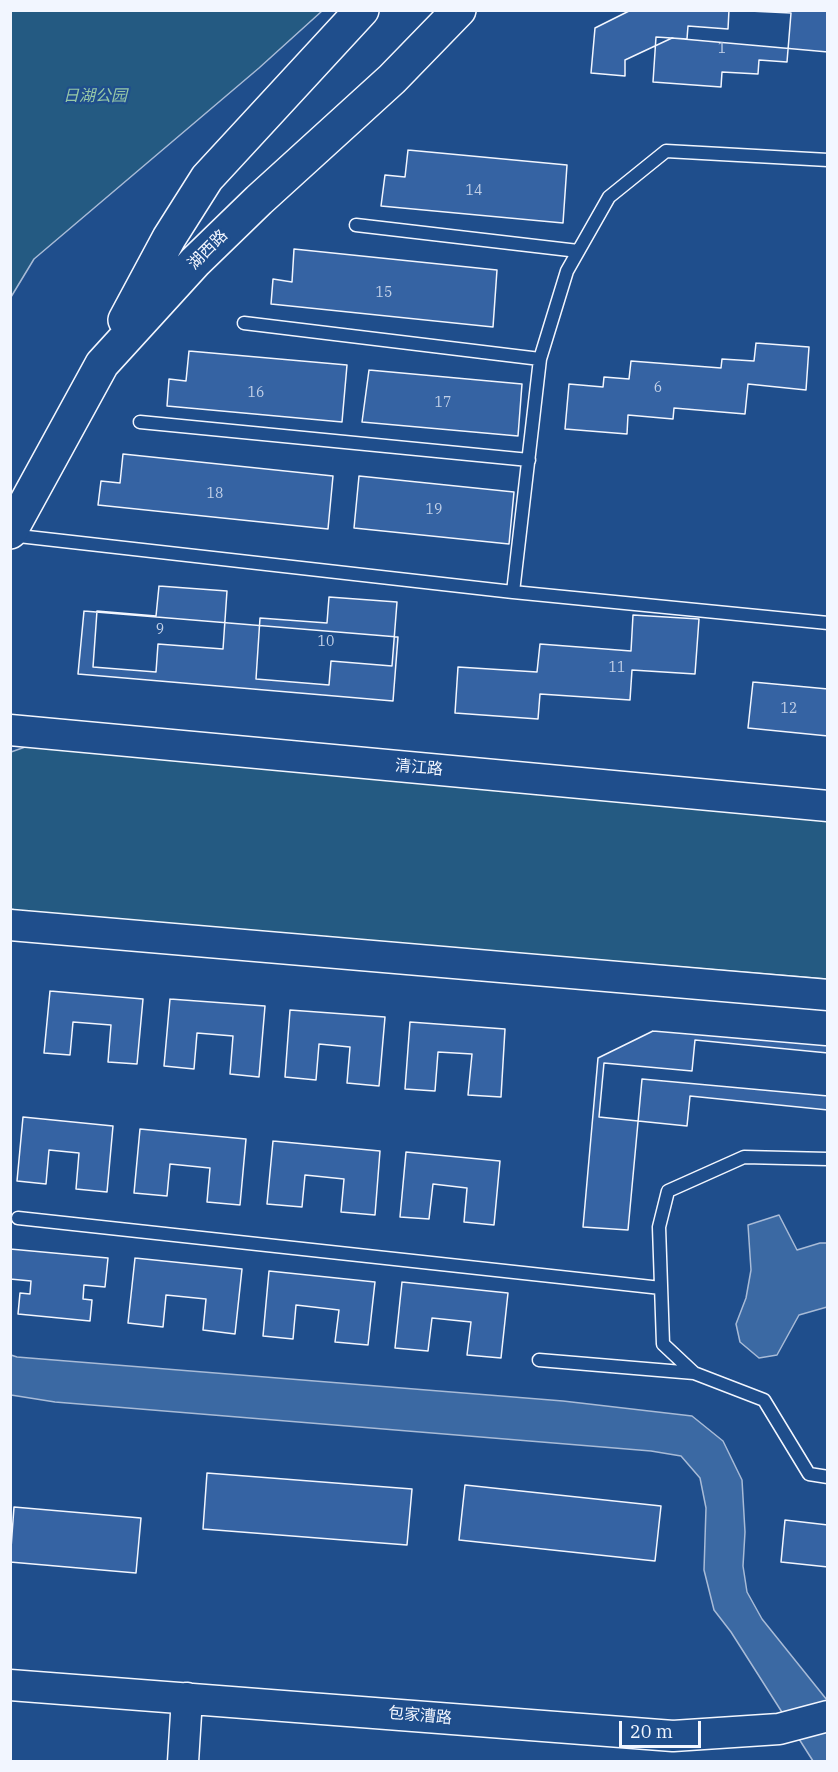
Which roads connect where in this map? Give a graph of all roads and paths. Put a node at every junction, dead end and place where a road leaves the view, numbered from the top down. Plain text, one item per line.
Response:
1 (362, 10) edge
2 (459, 10) edge
3 (828, 160) edge
4 (356, 225) dead end
5 (578, 251) junction
6 (244, 323) dead end
7 (540, 358) junction
8 (102, 364) junction
9 (140, 422) dead end
10 (529, 460) junction
11 (10, 533) edge
12 (513, 592) junction
13 (828, 623) edge
14 (10, 730) edge
15 (828, 806) edge
16 (10, 925) edge
17 (828, 995) edge
18 (828, 1159) edge
19 (18, 1218) dead end
20 (661, 1288) junction
21 (539, 1360) dead end
22 (694, 1373) junction
23 (828, 1476) edge
24 (10, 1685) edge
25 (187, 1698) junction
26 (828, 1716) edge
27 (183, 1761) edge

1 - 8 main road
2 - 8 main road, 湖西路
3 - 5 lane
4 - 5 lane
5 - 7 lane
6 - 7 lane
7 - 10 lane
8 - 11 main road, 湖西路
9 - 10 lane
10 - 12 lane
11 - 12 lane
12 - 13 lane
14 - 15 street, 清江路
16 - 17 street
18 - 20 lane
19 - 20 lane
20 - 22 lane
21 - 22 lane
22 - 23 lane
24 - 25 street, 包家漕路
25 - 26 street, 包家漕路
25 - 27 street

